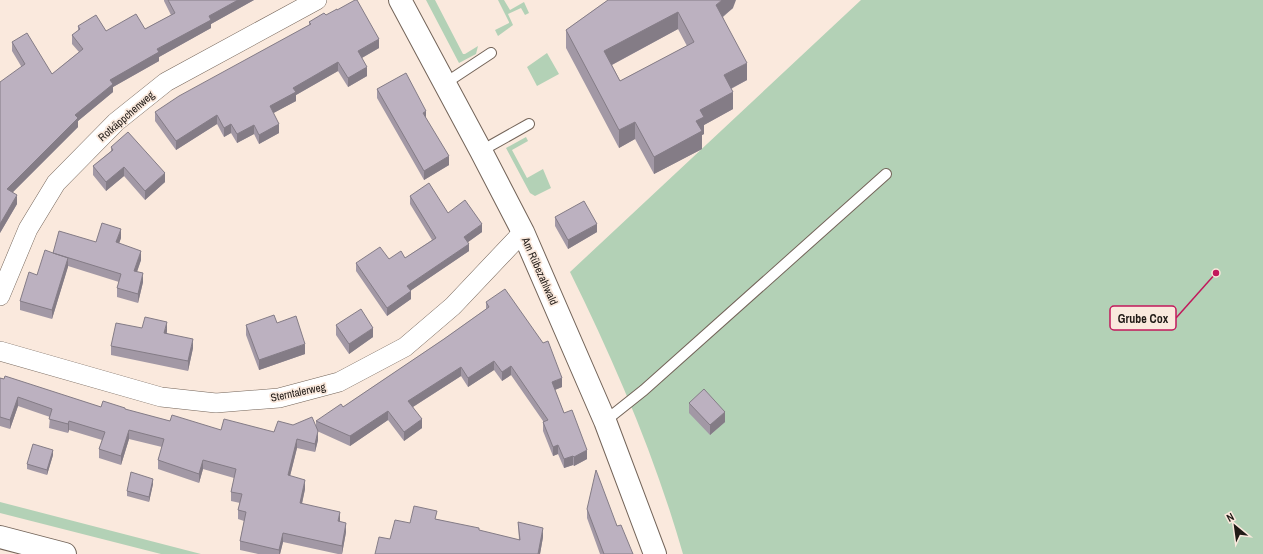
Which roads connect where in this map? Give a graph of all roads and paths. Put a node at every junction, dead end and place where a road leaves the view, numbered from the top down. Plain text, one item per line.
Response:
1 (317, 0) edge
2 (400, 0) edge
3 (490, 53) dead end
4 (444, 84) junction
5 (529, 124) dead end
6 (481, 151) junction
7 (886, 174) dead end
8 (523, 232) junction
9 (0, 296) edge
10 (0, 351) edge
11 (605, 421) junction
12 (0, 537) edge
13 (65, 554) edge
14 (655, 554) edge

1 - 9 street, Rotkäppchenweg
2 - 4 street, Am Rübezahlwald
3 - 4 lane
4 - 6 street, Am Rübezahlwald
5 - 6 lane
6 - 8 street, Am Rübezahlwald
7 - 11 lane
8 - 10 street, Sterntalerweg
8 - 11 street, Am Rübezahlwald
11 - 14 street, Am Rübezahlwald
12 - 13 street

